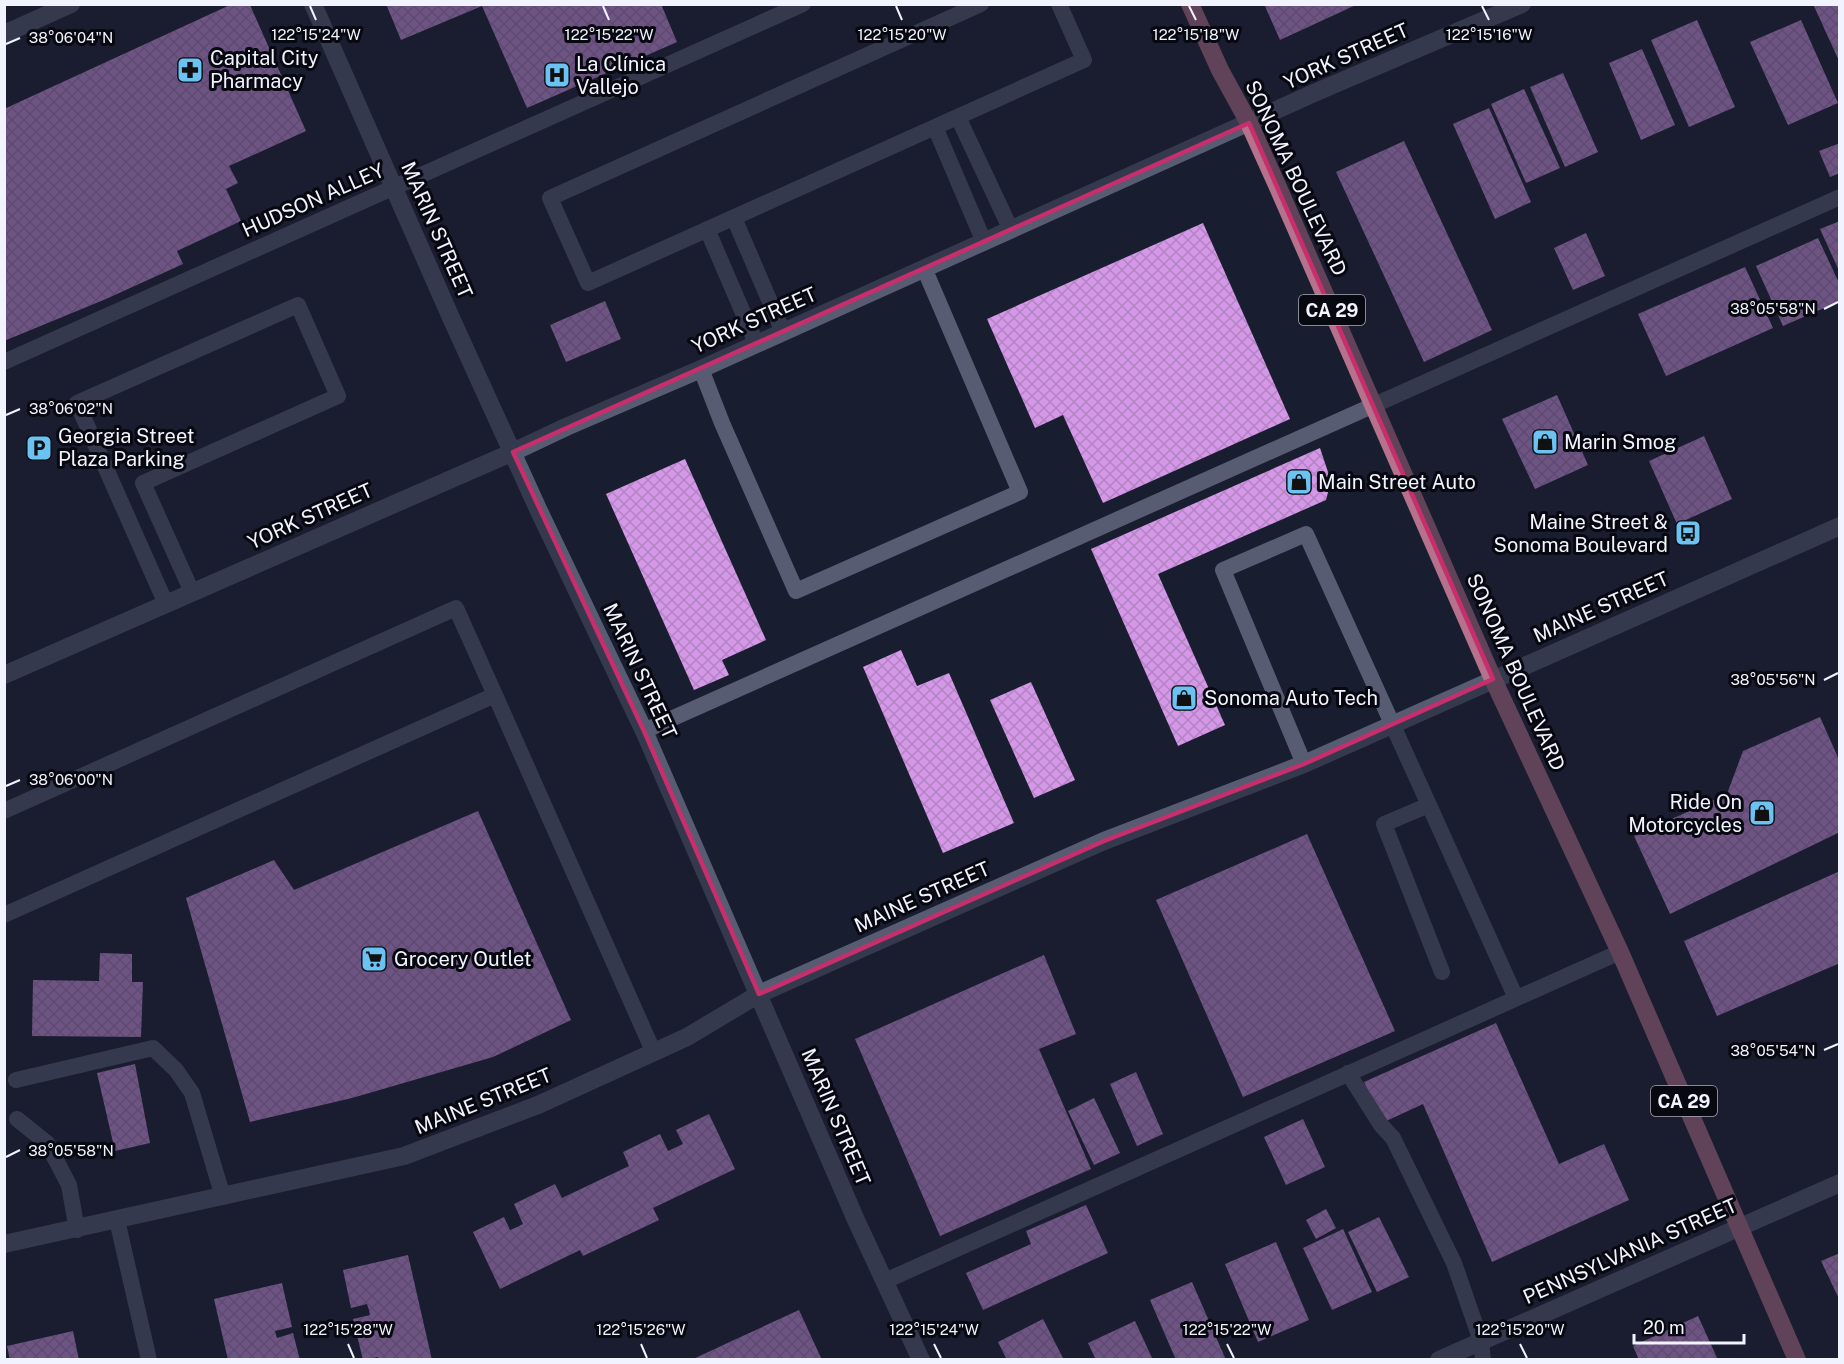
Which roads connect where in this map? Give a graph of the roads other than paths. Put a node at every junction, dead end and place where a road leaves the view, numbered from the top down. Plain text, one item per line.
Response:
1 (71, 4) edge
2 (313, 4) edge
3 (803, 4) edge
4 (981, 4) edge
5 (1059, 4) edge
6 (1190, 4) edge
7 (1522, 4) edge
8 (4, 34) edge
9 (958, 117) junction
10 (1249, 123) junction
11 (934, 127) junction
12 (393, 187) junction
13 (1839, 197) edge
14 (734, 218) junction
15 (707, 229) junction
16 (1011, 230) junction
17 (984, 242) junction
18 (924, 268) junction
19 (783, 332) junction
20 (756, 343) junction
21 (4, 362) edge
22 (700, 369) junction
23 (1374, 405) junction
24 (513, 452) junction
25 (1839, 526) edge
26 (192, 592) junction
27 (166, 604) junction
28 (4, 675) edge
29 (1493, 679) junction
30 (495, 695) junction
31 (1393, 724) junction
32 (644, 731) junction
33 (1304, 765) junction
34 (1429, 805) junction
35 (4, 811) edge
36 (4, 915) edge
37 (1620, 952) junction
38 (1442, 972) dead end
39 (759, 994) junction
40 (1516, 998) junction
41 (654, 1053) junction
42 (1348, 1073) junction
43 (16, 1080) dead end
44 (17, 1119) dead end
45 (1839, 1183) edge
46 (223, 1197) junction
47 (117, 1220) junction
48 (1738, 1228) junction
49 (77, 1230) junction
50 (4, 1245) edge
51 (885, 1281) junction
52 (1481, 1341) junction
53 (149, 1359) edge
54 (921, 1359) edge
55 (1439, 1359) edge
56 (1483, 1359) edge
57 (1797, 1359) edge

1 - 8 street
2 - 12 street, MARIN STREET
3 - 12 lane, HUDSON ALLEY
4 - 15 lane
5 - 9 lane
6 - 10 main road, SONOMA BOULEVARD / CA 29
7 - 10 street, YORK STREET
9 - 11 lane
9 - 16 lane
10 - 16 street, YORK STREET
10 - 23 main road, SONOMA BOULEVARD / CA 29
11 - 14 lane
11 - 17 lane
12 - 21 lane, HUDSON ALLEY
12 - 24 street, MARIN STREET
13 - 23 lane
14 - 15 lane
14 - 19 lane
15 - 20 lane
16 - 17 street, YORK STREET
17 - 18 street, YORK STREET
18 - 19 street, YORK STREET
18 - 22 lane
19 - 20 street, YORK STREET
20 - 22 street, YORK STREET
22 - 24 street, YORK STREET
23 - 29 main road, SONOMA BOULEVARD / CA 29
23 - 32 lane
24 - 26 street, YORK STREET
24 - 32 street, MARIN STREET
25 - 29 street, MAINE STREET
26 - 27 street, YORK STREET
26 - 27 lane
27 - 28 street, YORK STREET
29 - 31 street, MAINE STREET
29 - 37 main road, SONOMA BOULEVARD / CA 29
30 - 35 lane
30 - 36 lane
30 - 41 lane
31 - 33 street, MAINE STREET
31 - 33 lane
31 - 34 lane
32 - 39 street, MARIN STREET
33 - 39 street, MAINE STREET
34 - 38 lane
34 - 40 lane
37 - 40 lane
37 - 48 main road, SONOMA BOULEVARD / CA 29
39 - 41 street, MAINE STREET
39 - 51 street, MARIN STREET
40 - 42 lane
41 - 46 street, MAINE STREET
42 - 51 lane
42 - 52 lane
43 - 46 lane
44 - 49 lane
45 - 48 street, PENNSYLVANIA STREET
46 - 47 street, MAINE STREET
47 - 49 street, MAINE STREET
47 - 53 lane
48 - 52 street, PENNSYLVANIA STREET
48 - 57 main road, SONOMA BOULEVARD / CA 29
49 - 50 street, MAINE STREET
51 - 54 street, MARIN STREET
52 - 55 street, PENNSYLVANIA STREET
52 - 56 lane

